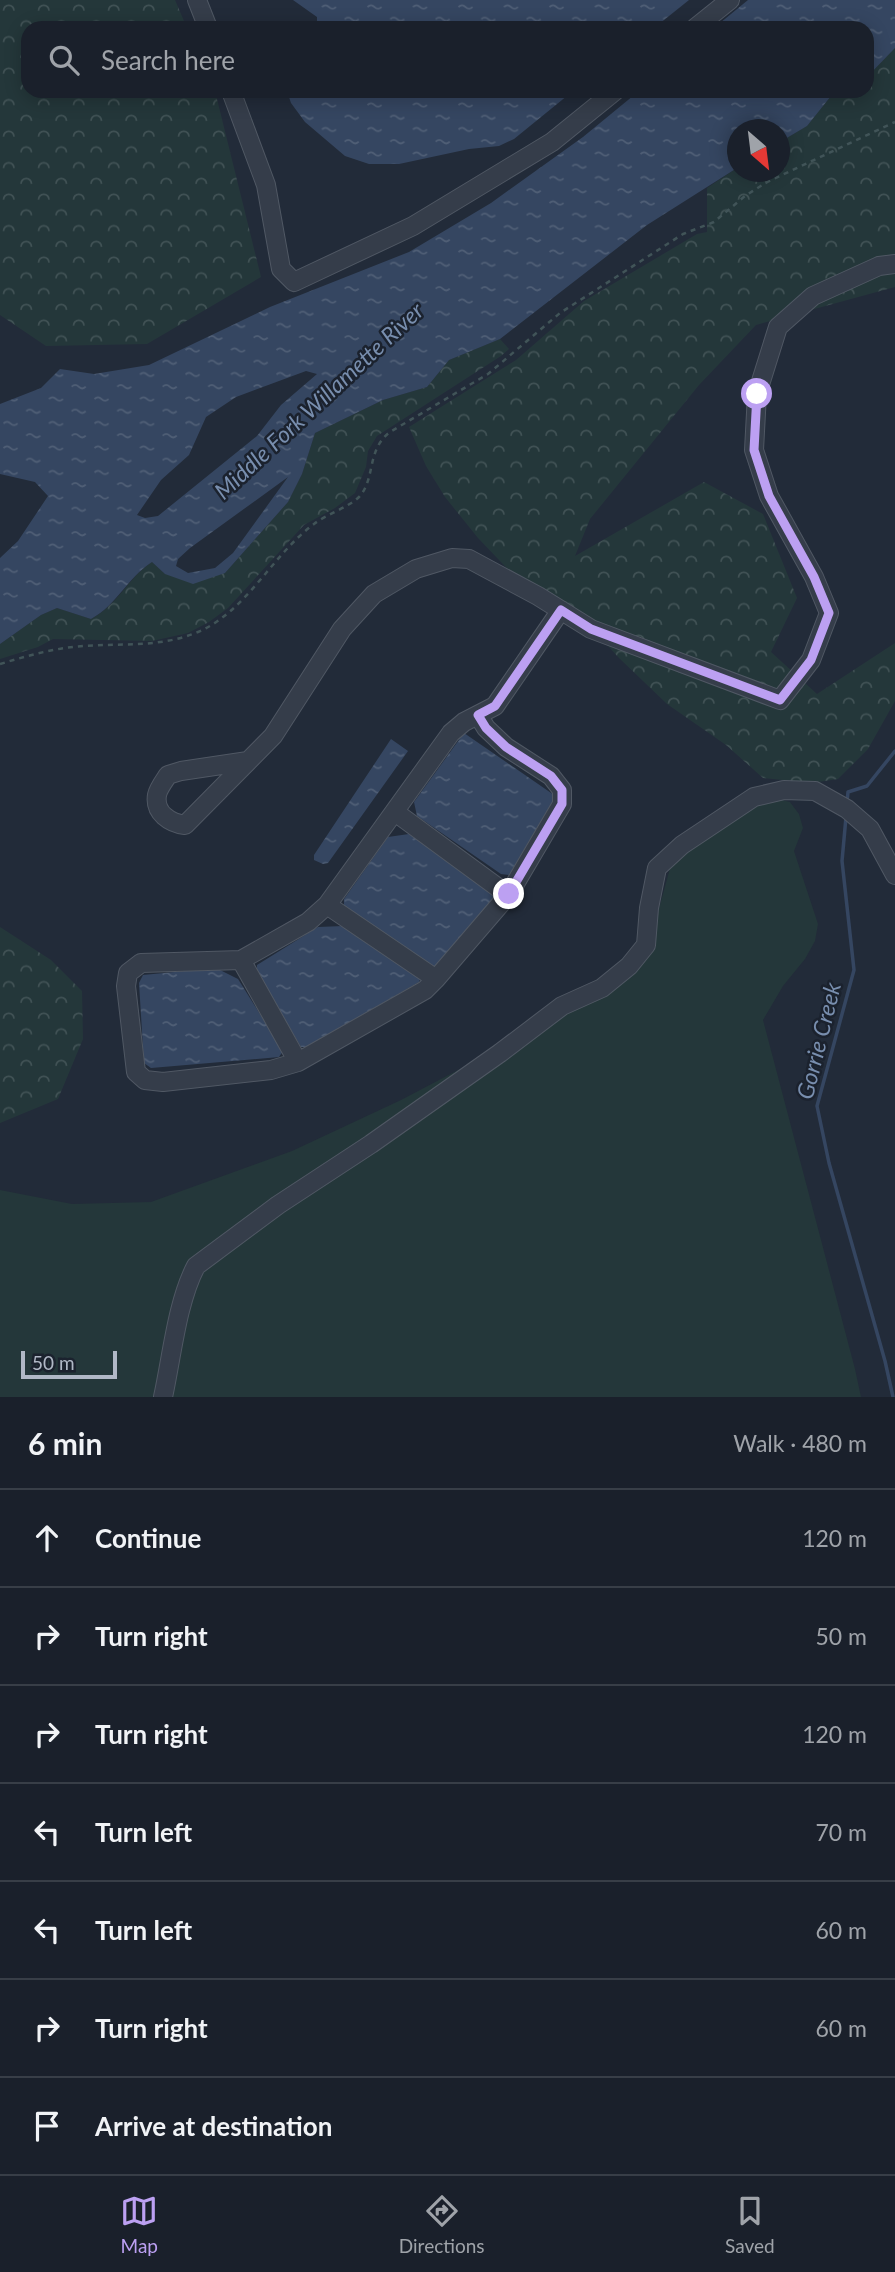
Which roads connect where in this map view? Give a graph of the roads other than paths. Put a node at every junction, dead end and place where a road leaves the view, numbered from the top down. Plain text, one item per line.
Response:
1 (197, 0) edge
2 (730, 0) edge
3 (205, 21) edge
4 (704, 21) edge
5 (234, 98) edge
6 (606, 98) edge
7 (895, 264) edge
8 (561, 610) junction
9 (478, 715) junction
10 (248, 761) junction
11 (395, 812) junction
12 (895, 875) edge
13 (508, 895) junction
14 (327, 905) junction
15 (241, 960) junction
16 (436, 979) junction
17 (298, 1062) junction
18 (163, 1397) edge

1 - 3 lane
2 - 4 lane
5 - 6 lane
7 - 8 lane
8 - 9 lane
8 - 10 lane
9 - 11 lane
9 - 13 lane
10 - 10 lane
11 - 13 lane
11 - 14 lane
12 - 18 lane
13 - 16 lane
14 - 15 lane
14 - 16 lane
15 - 17 lane
15 - 17 lane
16 - 17 lane

